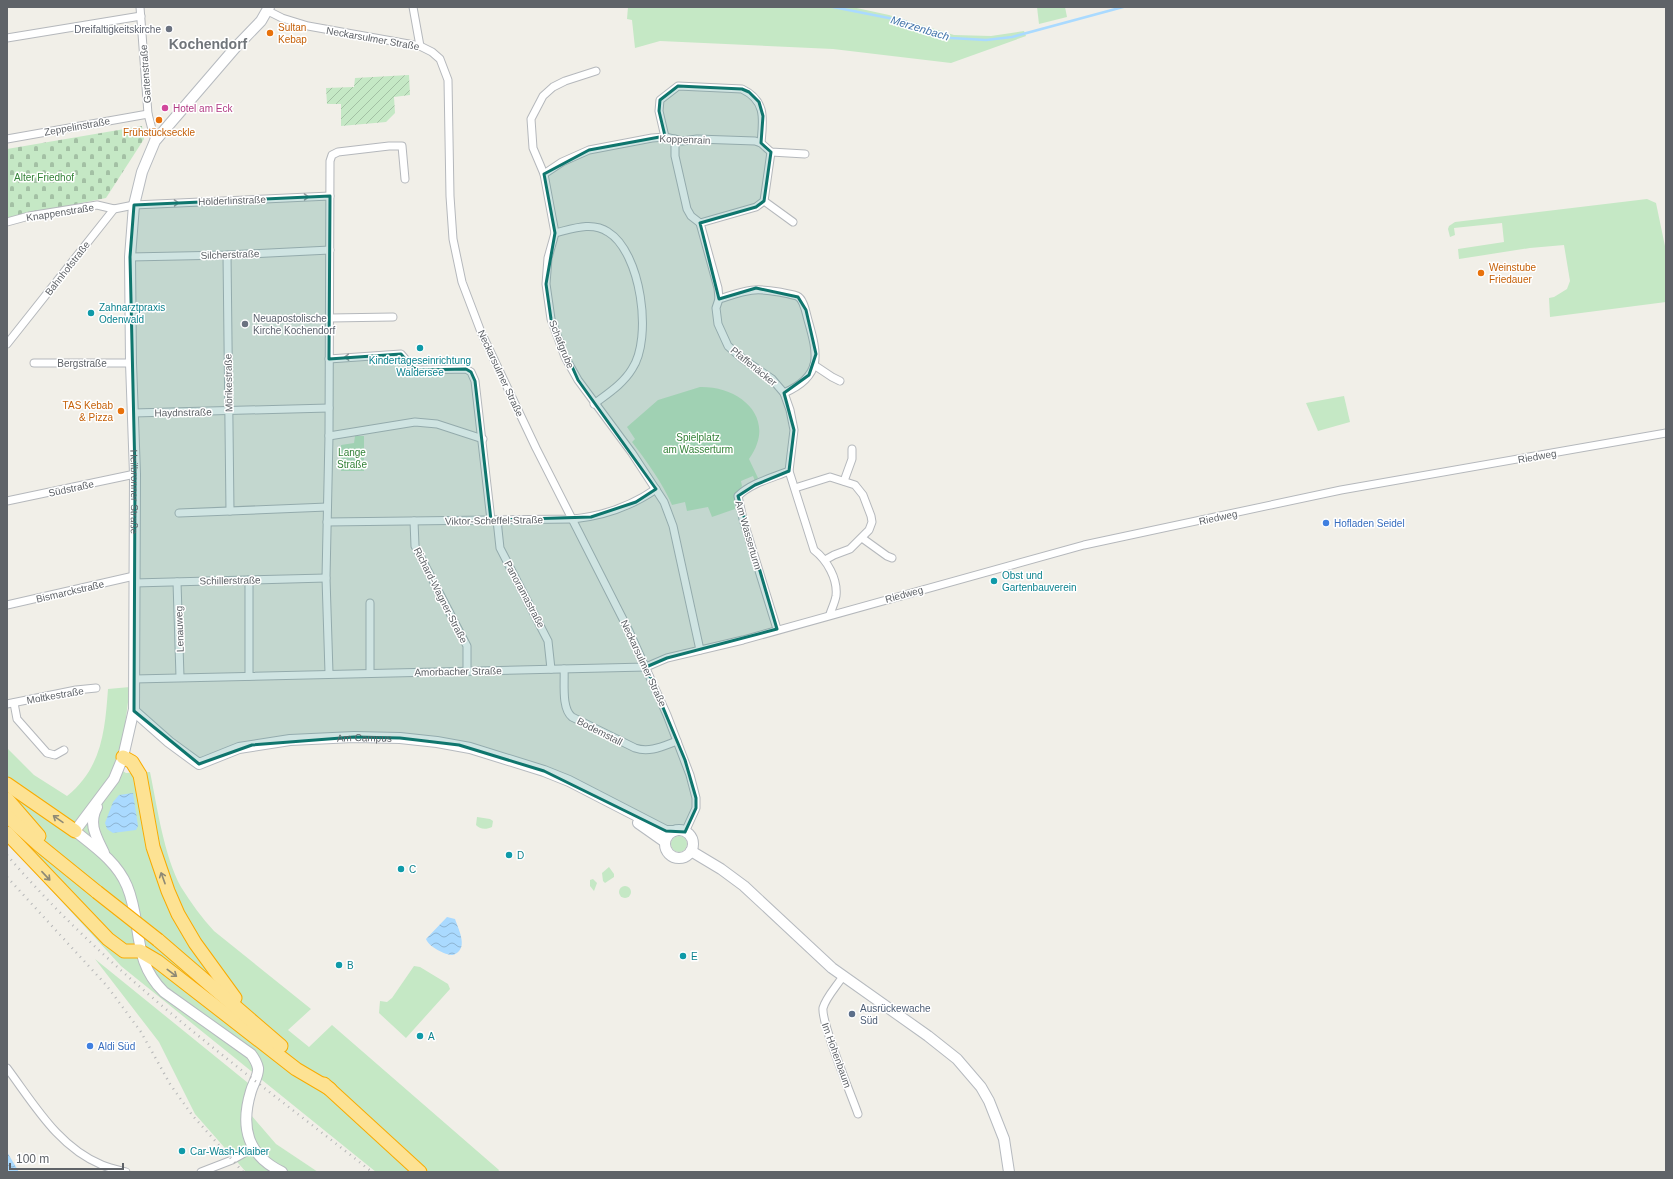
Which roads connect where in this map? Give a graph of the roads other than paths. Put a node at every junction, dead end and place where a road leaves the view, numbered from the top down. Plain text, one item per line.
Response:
1 (140, 7) edge
2 (413, 7) edge
3 (269, 9) edge
4 (141, 16) junction
5 (7, 38) edge
6 (420, 46) junction
7 (596, 71) dead end
8 (148, 114) junction
9 (665, 137) junction
10 (7, 139) edge
11 (675, 139) junction
12 (155, 140) junction
13 (761, 143) junction
14 (771, 152) junction
15 (805, 154) dead end
16 (544, 174) junction
17 (405, 178) dead end
18 (330, 196) junction
19 (764, 202) junction
20 (134, 205) junction
21 (114, 209) junction
22 (7, 222) edge
23 (793, 222) dead end
24 (700, 223) junction
25 (555, 233) junction
26 (330, 250) junction
27 (226, 255) junction
28 (130, 256) junction
29 (719, 298) junction
30 (393, 317) dead end
31 (330, 318) junction
32 (7, 344) edge
33 (330, 359) junction
34 (131, 363) junction
35 (34, 364) dead end
36 (814, 365) junction
37 (840, 381) dead end
38 (784, 393) junction
39 (594, 404) junction
40 (329, 408) junction
41 (228, 411) junction
42 (133, 413) junction
43 (1666, 433) edge
44 (329, 436) junction
45 (483, 439) junction
46 (852, 449) dead end
47 (789, 471) junction
48 (135, 474) junction
49 (844, 481) junction
50 (795, 488) junction
51 (656, 489) junction
52 (7, 501) edge
53 (327, 507) junction
54 (230, 511) junction
55 (179, 513) dead end
56 (573, 519) junction
57 (494, 520) junction
58 (414, 521) junction
59 (327, 522) junction
60 (862, 538) junction
61 (892, 558) dead end
62 (825, 560) junction
63 (326, 578) junction
64 (134, 580) junction
65 (249, 580) junction
66 (177, 582) junction
67 (370, 603) dead end
68 (7, 605) edge
69 (830, 614) junction
70 (777, 629) junction
71 (700, 650) junction
72 (646, 667) junction
73 (551, 669) junction
74 (564, 669) junction
75 (467, 670) junction
76 (370, 673) junction
77 (329, 674) junction
78 (249, 676) junction
79 (180, 677) junction
80 (134, 679) junction
81 (96, 688) dead end
82 (11, 704) edge
83 (134, 711) junction
84 (677, 741) junction
85 (64, 750) dead end
86 (123, 757) junction
87 (7, 784) edge
88 (107, 789) junction
89 (7, 799) edge
90 (606, 802) junction
91 (7, 816) edge
92 (75, 831) junction
93 (674, 832) junction
94 (685, 832) junction
95 (7, 833) edge
96 (665, 842) junction
97 (691, 851) junction
98 (104, 854) junction
99 (58, 859) junction
100 (140, 951) junction
101 (843, 976) junction
102 (241, 1010) junction
103 (7, 1068) edge
104 (330, 1089) junction
105 (858, 1114) dead end
106 (253, 1148) junction
107 (126, 1172) edge
108 (201, 1172) edge
109 (282, 1172) edge
110 (420, 1172) edge
111 (1009, 1172) edge

1 - 4 street, Gartenstraße
2 - 6 street
3 - 6 street, Neckarsulmer Straße
3 - 12 main road, Heilbronner Straße
4 - 5 street
4 - 8 street, Gartenstraße
6 - 56 street, Neckarsulmer Straße
7 - 16 street, Schafgrube
8 - 10 street, Zeppelinstraße
8 - 12 street, Gartenstraße
9 - 11 street, Koppenrain
9 - 13 street
9 - 16 street, Koppenrain
11 - 13 street, Koppenrain
11 - 24 street, Pfaffenäcker
12 - 20 main road, Heilbronner Straße
13 - 14 street
14 - 15 street
14 - 19 street
16 - 25 street, Schafgrube
17 - 18 street
20 -> 18 street, Hölderlinstraße
18 - 26 street
19 - 23 street
19 - 24 street
20 - 21 street
20 - 28 main road, Heilbronner Straße
21 - 22 street, Knappenstraße
21 - 32 street, Bahnhofstraße
24 - 29 street, Pfaffenäcker
25 - 39 street, Schafgrube
25 - 39 street
26 - 27 street, Silcherstraße
26 - 31 street
27 - 28 street, Silcherstraße
27 - 41 street, Mörikestraße
28 - 34 main road, Heilbronner Straße
29 - 36 street
29 - 38 street, Pfaffenäcker
30 - 31 street
31 - 33 street
33 - 40 street
45 -> 33 street, Panoramastraße
34 - 35 street, Bergstraße
34 - 42 main road, Heilbronner Straße
36 - 37 street
36 - 38 street
38 - 47 street, Pfaffenäcker
39 - 51 street, Schafgrube
40 - 41 street, Haydnstraße
40 - 44 street
41 - 42 street, Haydnstraße
41 - 54 street, Mörikestraße
42 - 48 main road, Heilbronner Straße
43 - 69 street, Riedweg
44 - 45 street
44 - 53 street
45 - 57 street, Panoramastraße
46 - 49 street
47 - 50 street, Pfaffenäcker
47 - 70 street, Am Wasserturm
48 - 52 street, Südstraße
48 - 64 main road, Heilbronner Straße
49 - 50 street
49 - 60 street
50 - 62 street, Pfaffenäcker
51 - 56 street, Viktor-Scheffel-Straße
51 - 71 street, Schafgrube
53 - 54 street
53 - 59 street
54 - 55 street
56 - 57 street, Viktor-Scheffel-Straße
56 - 72 street, Neckarsulmer Straße
57 - 58 street, Viktor-Scheffel-Straße
57 - 73 street, Panoramastraße
58 - 59 street, Viktor-Scheffel-Straße
58 - 75 street, Richard-Wagner-Straße
59 - 63 street
60 - 61 street
60 - 62 street
62 - 69 street, Pfaffenäcker
63 - 65 street, Schillerstraße
63 - 77 street
64 - 66 street, Schillerstraße
64 - 68 street, Bismarckstraße
64 - 80 main road, Heilbronner Straße
65 - 66 street, Schillerstraße
65 - 78 street
66 - 79 street, Lenauweg
67 - 76 street
69 - 70 street, Riedweg
70 - 71 street, Amorbacher Straße
71 - 72 street, Amorbacher Straße
72 - 74 street, Amorbacher Straße
72 - 84 street, Neckarsulmer Straße
73 - 74 street, Amorbacher Straße
73 - 75 street, Amorbacher Straße
74 - 84 street, Bodemstall
75 - 76 street, Amorbacher Straße
76 - 77 street, Amorbacher Straße
77 - 78 street, Amorbacher Straße
78 - 79 street, Amorbacher Straße
79 - 80 street, Amorbacher Straße
80 - 83 main road, Heilbronner Straße
81 - 82 street, Moltkestraße
82 - 85 street, Moltkestraße
83 - 86 main road, Heilbronner Straße
83 - 90 main road, Am Campus
84 - 94 street, Neckarsulmer Straße
86 - 88 main road, Heilbronner Straße
102 -> 86 highway
92 -> 87 highway
88 - 92 main road, Heilbronner Straße
88 - 98 main road
89 - 99 highway
90 - 93 main road, Am Campus
90 - 96 main road, Am Campus
91 - 99 highway
92 - 98 main road
93 - 94 main road
93 - 96 main road
94 - 97 main road
95 -> 100 highway
96 - 97 main road
97 - 101 main road
98 - 100 main road
99 - 102 highway, bridge
100 -> 104 highway
100 - 106 main road
101 - 105 street, Im Hohenbaum
101 - 111 main road
102 - 104 highway
103 - 107 street
104 - 110 highway
106 - 108 street
106 - 109 main road

